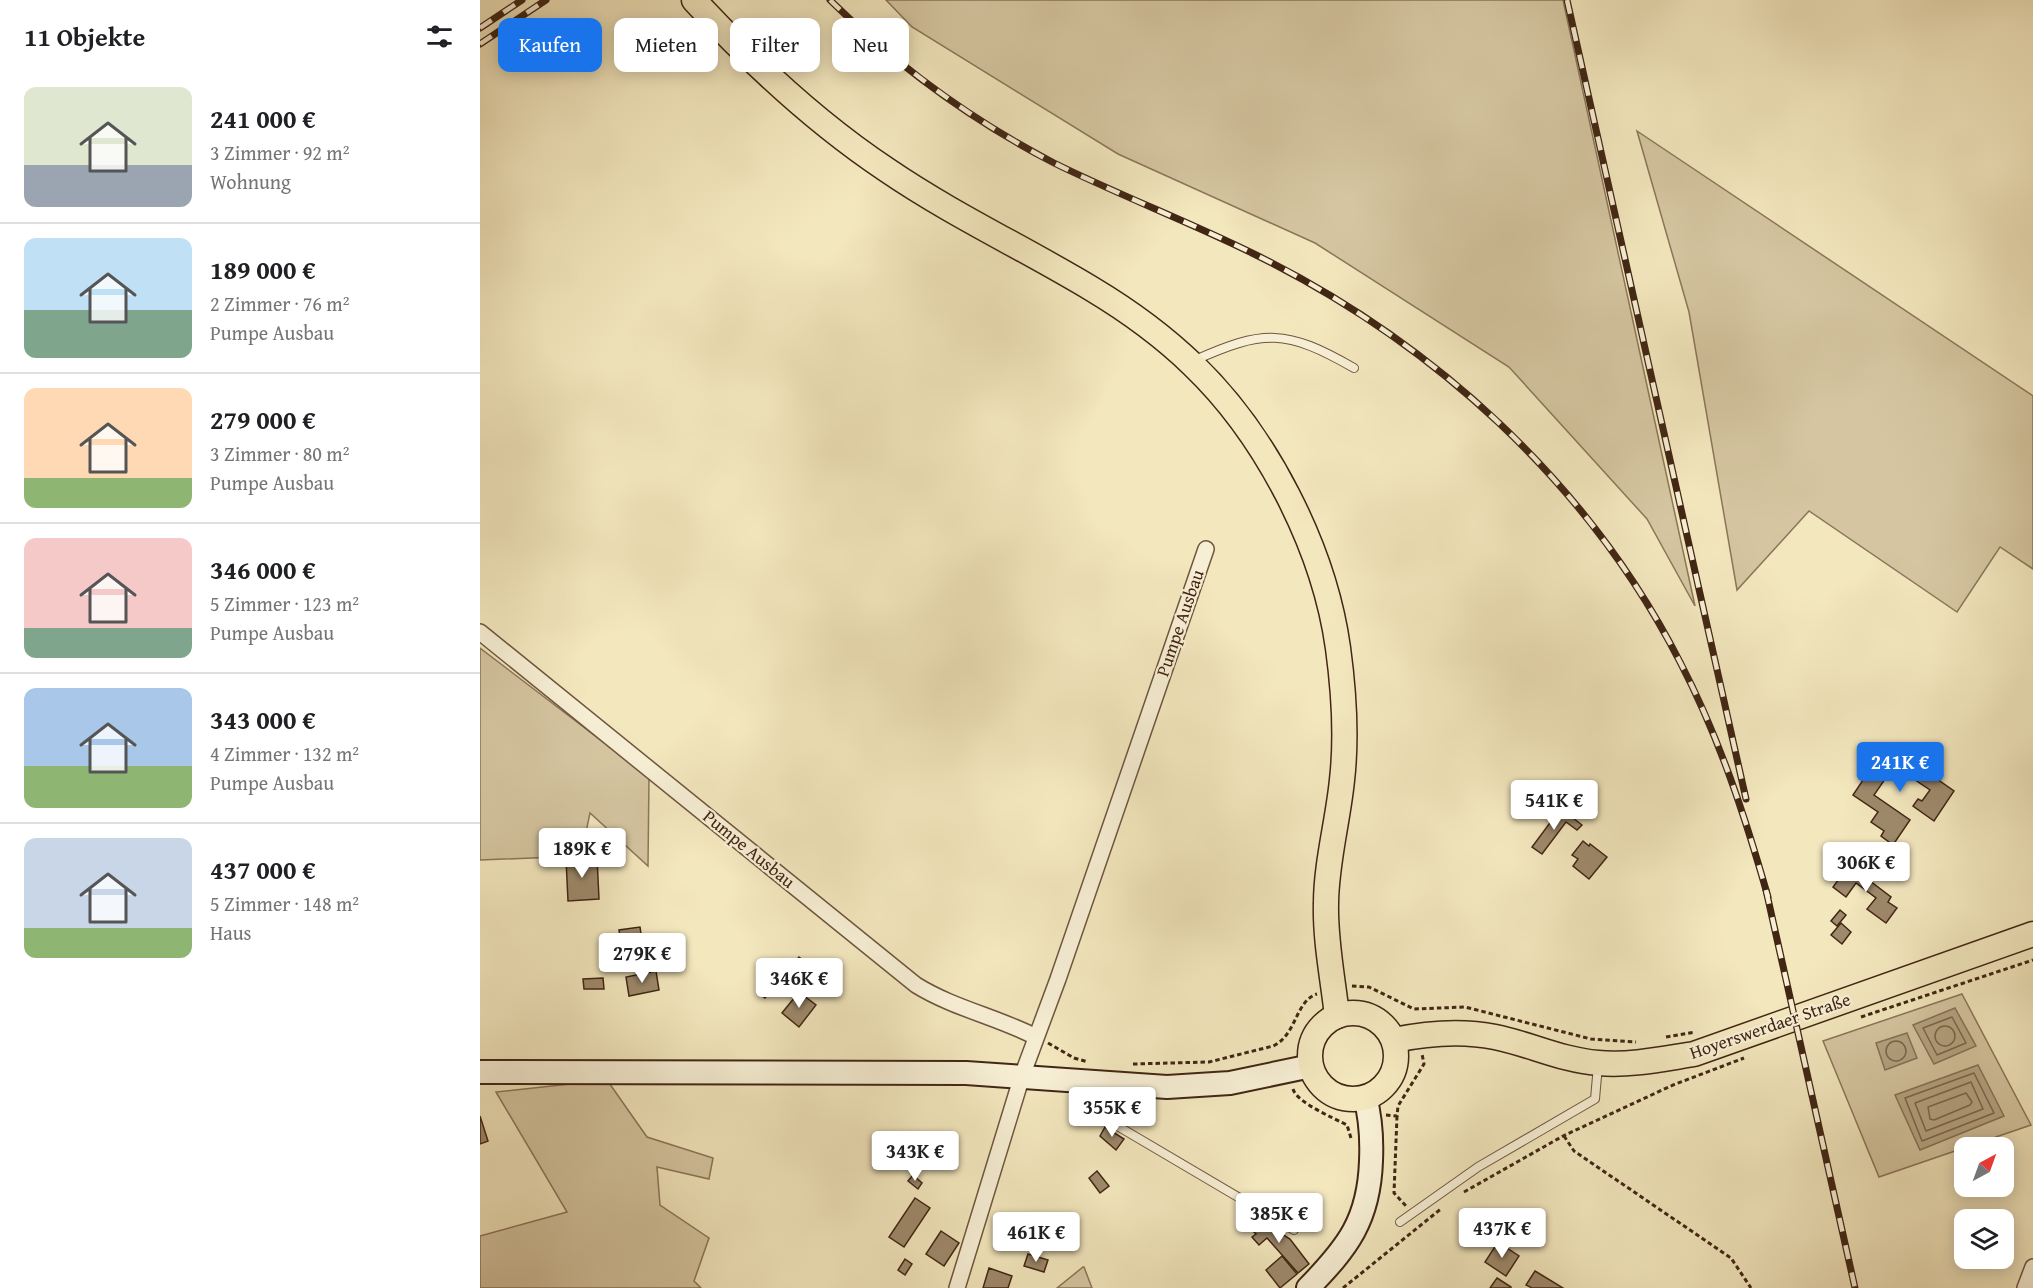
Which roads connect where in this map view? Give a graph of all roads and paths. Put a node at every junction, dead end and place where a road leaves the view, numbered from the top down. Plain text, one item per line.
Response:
1 (694, 0) edge
2 (1191, 362) junction
3 (1354, 368) dead end
4 (1206, 549) dead end
5 (480, 632) edge
6 (2033, 934) edge
7 (2033, 960) edge
8 (1336, 1016) junction
9 (1860, 1017) dead end
10 (1699, 1031) dead end
11 (1419, 1035) junction
12 (1035, 1037) junction
13 (1662, 1038) dead end
14 (1394, 1040) junction
15 (1643, 1041) dead end
16 (1746, 1058) dead end
17 (1598, 1063) junction
18 (1127, 1064) dead end
19 (1300, 1068) junction
20 (480, 1072) edge
21 (1093, 1074) junction
22 (1022, 1076) junction
23 (1368, 1107) junction
24 (1397, 1116) junction
25 (1555, 1121) junction
26 (1347, 1125) junction
27 (1563, 1136) junction
28 (1352, 1141) dead end
29 (1459, 1195) dead end
30 (1444, 1206) dead end
31 (1413, 1212) junction
32 (1400, 1222) dead end
33 (1423, 1224) junction
34 (1294, 1230) dead end
35 (2033, 1267) edge
36 (957, 1288) edge
37 (1308, 1288) edge
38 (1343, 1288) edge
39 (1751, 1288) edge
40 (2025, 1288) edge

1 - 2 main road
2 - 3 lane
2 - 8 main road
4 - 12 street, Pumpe Ausbau
5 - 12 street, Pumpe Ausbau
6 - 17 main road, Hoyerswerdaer Straße
7 - 9 path
8 - 14 main road
8 - 19 main road
10 - 13 path
11 - 14 main road, Hoyerswerdaer Straße
11 - 15 path
11 - 17 main road, Hoyerswerdaer Straße
11 - 24 path
12 - 21 path
12 - 22 street, Pumpe Ausbau
14 - 23 main road
16 - 27 path
17 - 25 lane
18 - 19 path
19 - 21 street
19 - 23 main road
19 - 26 path
20 - 22 street
21 - 22 street
21 - 34 lane
22 - 36 street, Pumpe Ausbau
23 - 24 path
23 - 26 path
23 - 37 street
24 - 31 path
25 - 27 path
25 - 31 lane
26 - 28 path
27 - 29 path
27 - 39 path
30 - 33 path
31 - 32 lane
31 - 33 path
33 - 38 path
35 - 40 street

